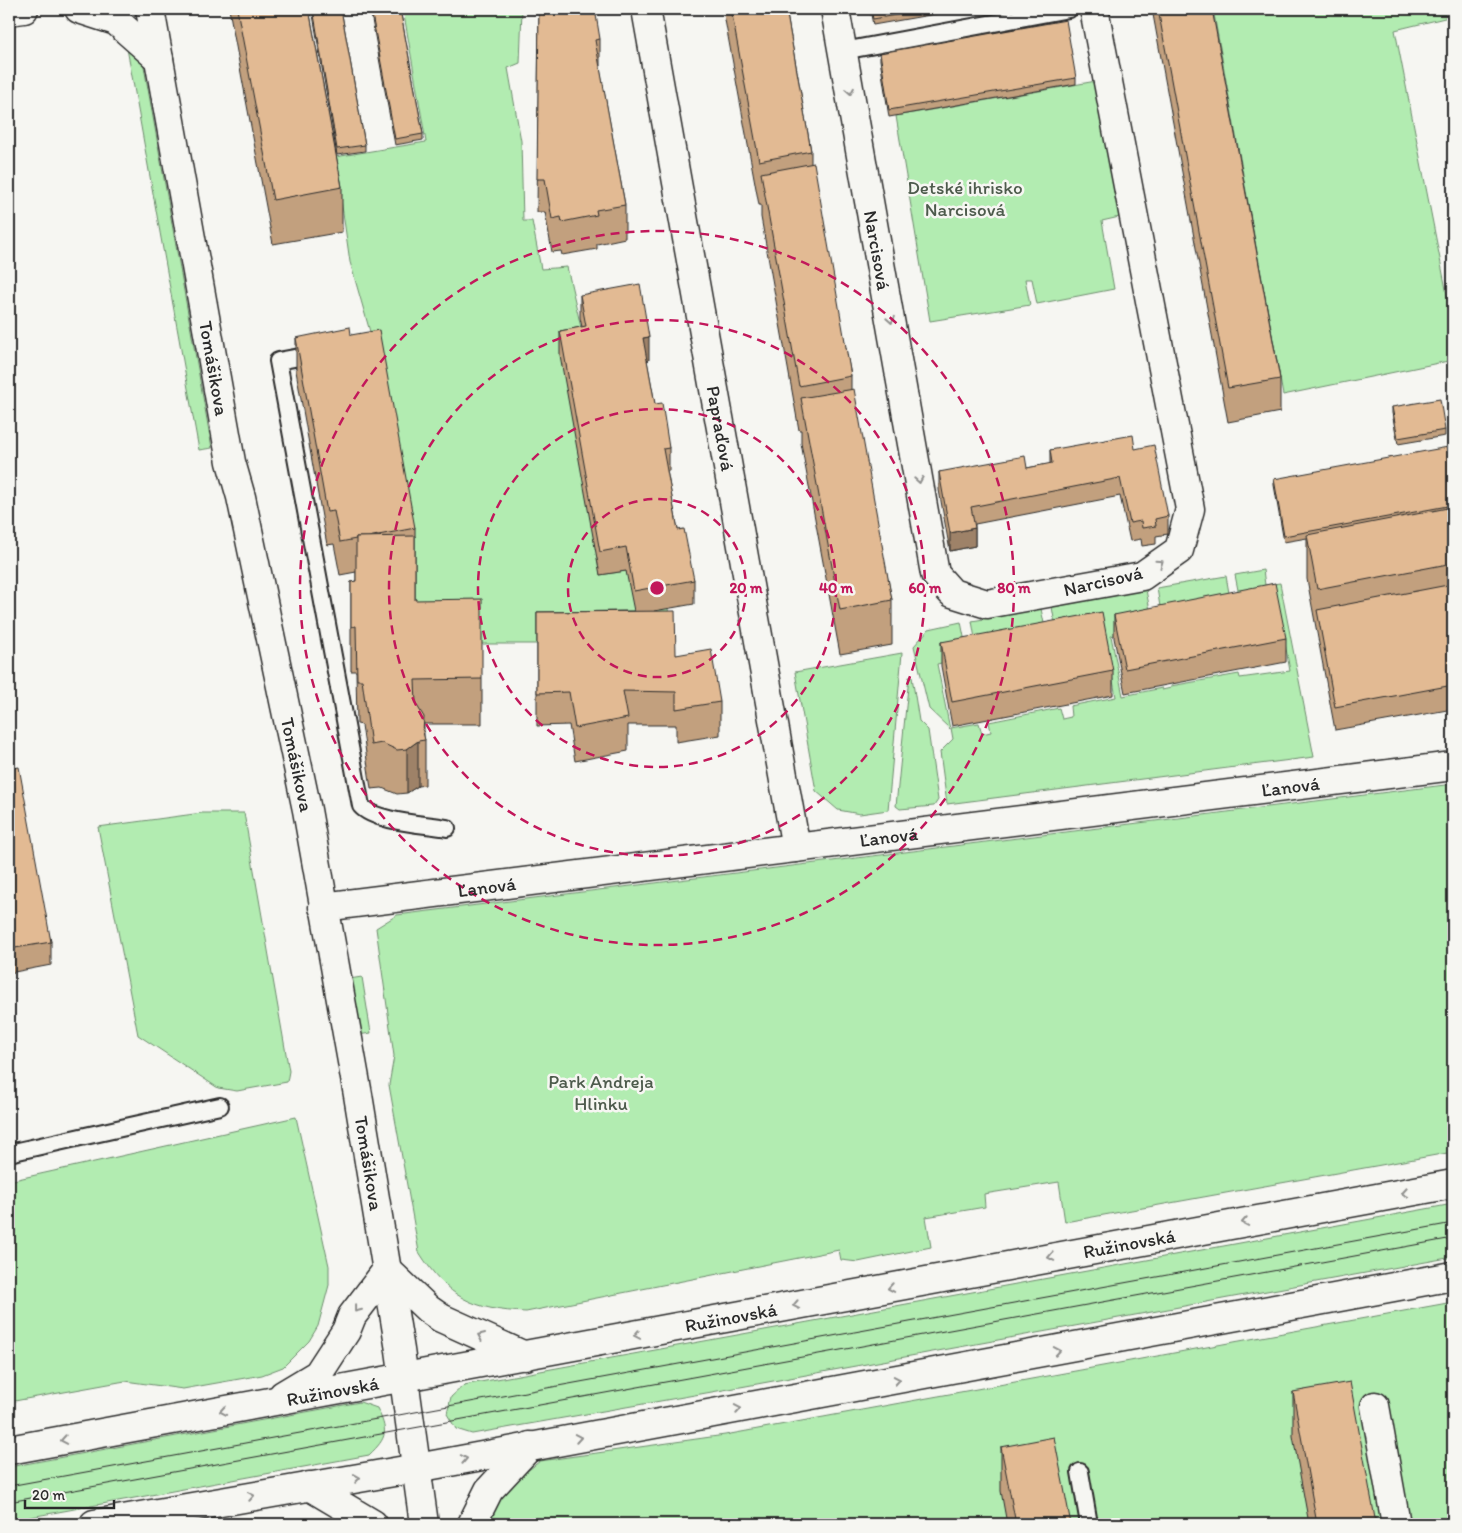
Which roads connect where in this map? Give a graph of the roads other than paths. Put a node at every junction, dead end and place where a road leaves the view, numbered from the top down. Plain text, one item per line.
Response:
1 (24, 9) edge
2 (79, 9) edge
3 (150, 9) edge
4 (646, 9) edge
5 (835, 9) edge
6 (1069, 9) edge
7 (1094, 9) edge
8 (9, 12) edge
9 (843, 51) junction
10 (158, 59) junction
11 (330, 351) edge
12 (1453, 766) edge
13 (447, 828) dead end
14 (796, 848) junction
15 (323, 907) junction
16 (220, 1106) dead end
17 (9, 1153) edge
18 (1453, 1184) edge
19 (387, 1270) junction
20 (1453, 1276) edge
21 (525, 1356) junction
22 (404, 1379) junction
23 (272, 1402) junction
24 (1375, 1406) dead end
25 (530, 1446) junction
26 (9, 1450) edge
27 (417, 1468) junction
28 (1080, 1472) dead end
29 (309, 1486) junction
30 (94, 1524) edge
31 (373, 1524) edge
32 (424, 1524) edge
33 (472, 1524) edge
34 (1089, 1524) edge
35 (1396, 1524) edge

1 - 8 street
2 - 10 street
3 - 10 street, Tomášikova
4 - 14 street, Papraďová
5 - 9 street, Narcisová
6 - 9 lane
9 -> 7 street, Narcisová
10 - 15 street, Tomášikova
11 - 13 lane
12 - 14 street, Ľanová
14 - 15 street, Ľanová
15 - 19 street, Tomášikova
16 - 17 lane
18 -> 21 street, Ružinovská
21 -> 19 street
19 - 22 street, Tomášikova
19 -> 23 street
25 -> 20 street
21 - 22 street, Ružinovská
22 - 23 street, Ružinovská
22 - 27 street, Tomášikova
23 -> 26 street, Ružinovská
24 - 35 street
27 -> 25 street
25 - 33 street
29 -> 27 street
27 - 32 street, Tomášikova
28 - 34 lane
30 -> 29 street
29 - 31 street

